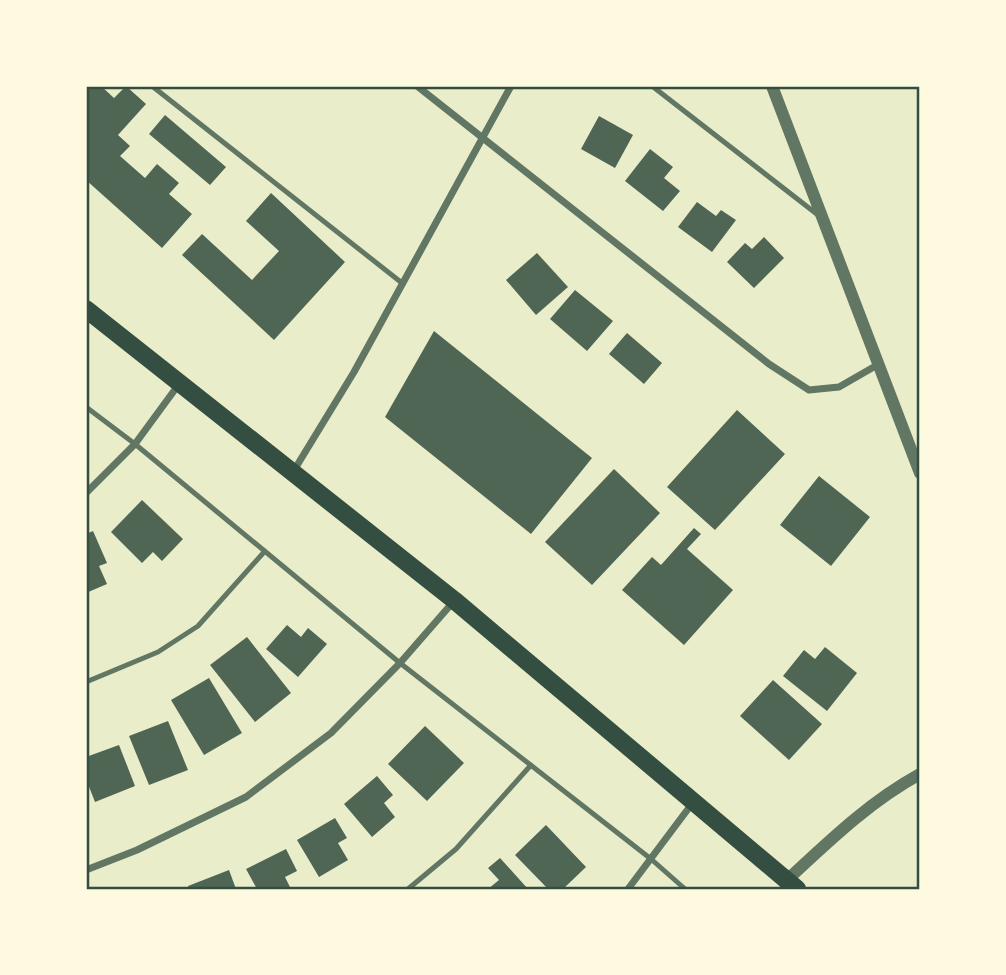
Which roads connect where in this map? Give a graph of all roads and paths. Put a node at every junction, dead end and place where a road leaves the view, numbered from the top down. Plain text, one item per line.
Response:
1 (152, 86) edge
2 (418, 86) edge
3 (511, 86) edge
4 (652, 86) edge
5 (772, 86) edge
6 (483, 136) junction
7 (824, 220) junction
8 (402, 283) junction
9 (86, 309) edge
10 (879, 364) junction
11 (179, 383) junction
12 (86, 407) edge
13 (135, 444) junction
14 (293, 473) junction
15 (920, 473) edge
16 (86, 493) edge
17 (265, 551) junction
18 (454, 600) junction
19 (400, 663) junction
20 (86, 682) edge
21 (531, 765) junction
22 (920, 774) edge
23 (694, 801) junction
24 (651, 859) junction
25 (86, 870) edge
26 (792, 885) edge
27 (408, 889) edge
28 (628, 889) edge
29 (685, 889) edge

1 - 8 lane
2 - 6 street
3 - 6 street
4 - 7 lane
5 - 7 street
6 - 8 street
6 - 10 street
7 - 10 street
8 - 14 street
9 - 11 main road
10 - 15 street
11 - 13 street
11 - 14 main road
12 - 13 lane
13 - 16 street
13 - 17 lane
14 - 18 main road
17 - 19 lane
17 - 20 lane
18 - 19 street
18 - 23 main road
19 - 21 lane
19 - 25 street
21 - 24 lane
21 - 27 lane
22 - 26 street
23 - 24 street
23 - 26 main road
24 - 28 street
24 - 29 lane

